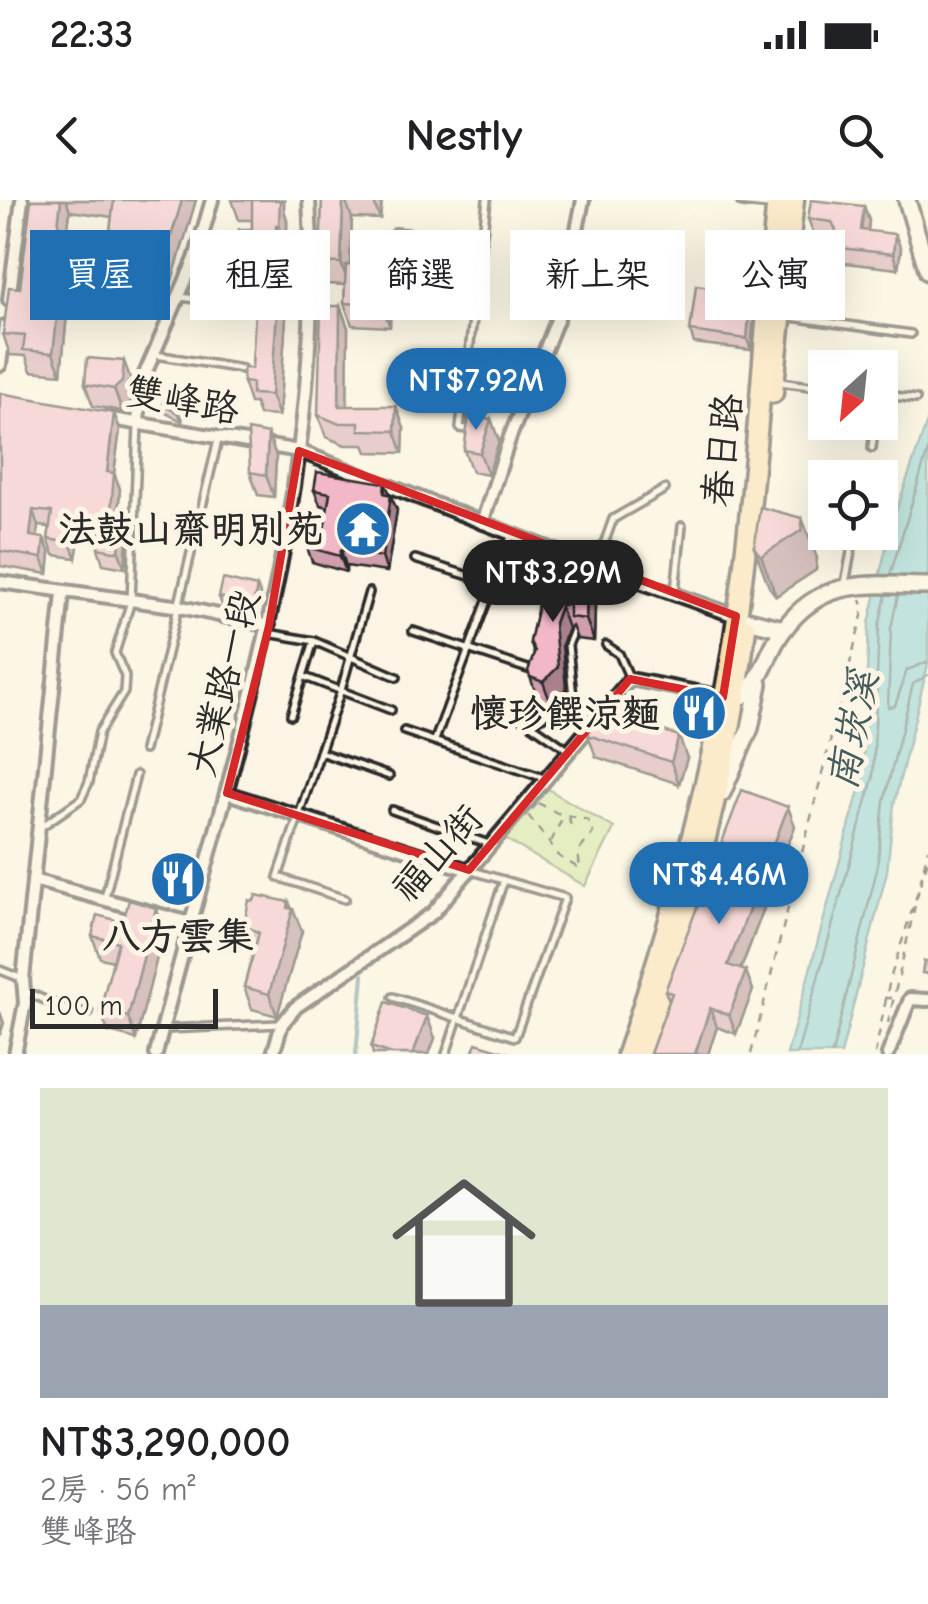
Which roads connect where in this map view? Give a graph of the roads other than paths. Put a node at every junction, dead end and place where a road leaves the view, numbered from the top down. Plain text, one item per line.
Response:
1 (22, 200) edge
2 (212, 200) edge
3 (309, 200) edge
4 (487, 200) edge
5 (584, 200) edge
6 (743, 200) edge
7 (907, 200) edge
8 (785, 202) edge
9 (482, 230) edge
10 (782, 230) edge
11 (928, 272) edge
12 (180, 297) junction
13 (190, 298) edge
14 (471, 320) edge
15 (773, 320) edge
16 (814, 320) edge
17 (911, 334) dead end
18 (153, 355) junction
19 (416, 356) dead end
20 (467, 364) junction
21 (0, 365) edge
22 (242, 369) edge
23 (768, 380) junction
24 (808, 386) edge
25 (898, 396) edge
26 (916, 399) dead end
27 (86, 414) edge
28 (138, 423) junction
29 (490, 434) edge
30 (218, 437) junction
31 (873, 440) edge
32 (872, 448) dead end
33 (299, 451) junction
34 (664, 489) dead end
35 (482, 522) junction
36 (682, 526) dead end
37 (512, 534) junction
38 (852, 550) edge
39 (415, 559) dead end
40 (596, 566) junction
41 (0, 582) edge
42 (489, 585) junction
43 (847, 586) junction
44 (928, 586) edge
45 (369, 592) dead end
46 (64, 593) junction
47 (675, 594) junction
48 (550, 600) edge
49 (131, 601) junction
50 (181, 607) junction
51 (741, 618) junction
52 (268, 629) junction
53 (784, 629) junction
54 (413, 630) dead end
55 (574, 630) edge
56 (314, 641) junction
57 (606, 645) dead end
58 (467, 648) junction
59 (351, 658) junction
60 (536, 672) edge
61 (397, 676) dead end
62 (305, 677) junction
63 (630, 678) junction
64 (758, 684) junction
65 (341, 690) junction
66 (730, 699) junction
67 (506, 706) dead end
68 (391, 710) dead end
69 (291, 715) dead end
70 (531, 724) junction
71 (404, 731) dead end
72 (435, 740) junction
73 (144, 750) dead end
74 (568, 750) junction
75 (320, 752) junction
76 (136, 775) dead end
77 (389, 776) dead end
78 (544, 778) junction
79 (227, 793) junction
80 (392, 810) dead end
81 (299, 816) junction
82 (38, 829) junction
83 (706, 830) junction
84 (489, 844) junction
85 (469, 870) junction
86 (33, 880) junction
87 (504, 880) junction
88 (345, 899) dead end
89 (104, 900) junction
90 (190, 924) junction
91 (0, 970) edge
92 (23, 985) junction
93 (394, 997) dead end
94 (928, 1000) edge
95 (90, 1013) dead end
96 (458, 1017) junction
97 (282, 1024) junction
98 (163, 1029) junction
99 (15, 1054) edge
100 (156, 1054) edge
101 (273, 1054) edge
102 (446, 1054) edge
103 (627, 1054) edge
104 (643, 1054) edge
105 (888, 1054) edge

1 - 21 street
2 - 12 street
3 - 33 street, 大業路一段
4 - 9 lane
5 - 35 street
6 - 8 street
7 - 11 street
8 - 10 main road, 春日路
12 - 13 lane
12 - 18 street
14 - 20 lane
15 - 23 main road, 春日路
16 - 17 lane
18 - 22 lane
18 - 28 street
19 - 20 lane
20 - 29 lane
23 - 24 lane
23 - 51 main road, 春日路
25 - 26 lane
27 - 28 street, 雙峰路
28 - 30 street, 雙峰路
28 - 49 lane
30 - 33 street, 雙峰路
30 - 50 lane
31 - 32 lane
33 - 35 street, 雙峰路
33 - 52 street, 大業路一段
34 - 40 lane
35 - 37 street, 雙峰路
36 - 47 lane
37 - 40 street, 雙峰路
37 - 42 lane
38 - 43 lane
39 - 42 lane
40 - 47 street, 雙峰路
41 - 46 street
42 - 48 lane
42 - 58 lane
43 - 44 street
43 - 53 street
45 - 59 lane
46 - 49 street
46 - 82 street
47 - 51 street, 雙峰路
49 - 50 street
49 - 82 lane
50 - 52 street
50 - 73 lane
51 - 53 street
51 - 66 main road, 春日路
52 - 56 lane
52 - 79 street, 大業路一段
53 - 64 street
54 - 58 lane
55 - 70 lane
56 - 59 lane
56 - 62 lane
57 - 63 lane
58 - 60 lane
58 - 72 lane
59 - 61 lane
59 - 65 lane
62 - 65 lane
62 - 69 lane
63 - 66 street
63 - 74 street, 福山街
64 - 66 street
64 - 83 street
65 - 68 lane
65 - 75 lane
66 - 83 main road, 春日路
66 - 103 main road, 春日路
67 - 70 lane
70 - 74 lane
71 - 72 lane
72 - 78 lane
74 - 78 street, 福山街
75 - 77 lane
75 - 81 lane
76 - 89 lane
78 - 84 street, 福山街
79 - 81 street
79 - 90 street, 大業路一段
80 - 84 lane
81 - 85 street
81 - 88 lane
82 - 86 street
83 - 104 main road, 春日路
84 - 85 street, 福山街
85 - 87 lane
85 - 97 street, 福山街
86 - 89 street
86 - 92 street
87 - 96 lane
87 - 96 lane
89 - 90 street
90 - 98 street, 大業路一段
91 - 92 lane
92 - 95 lane
92 - 99 street
93 - 96 lane
94 - 105 street
96 - 102 lane
97 - 98 lane
97 - 101 street
98 - 100 street, 大業路一段

